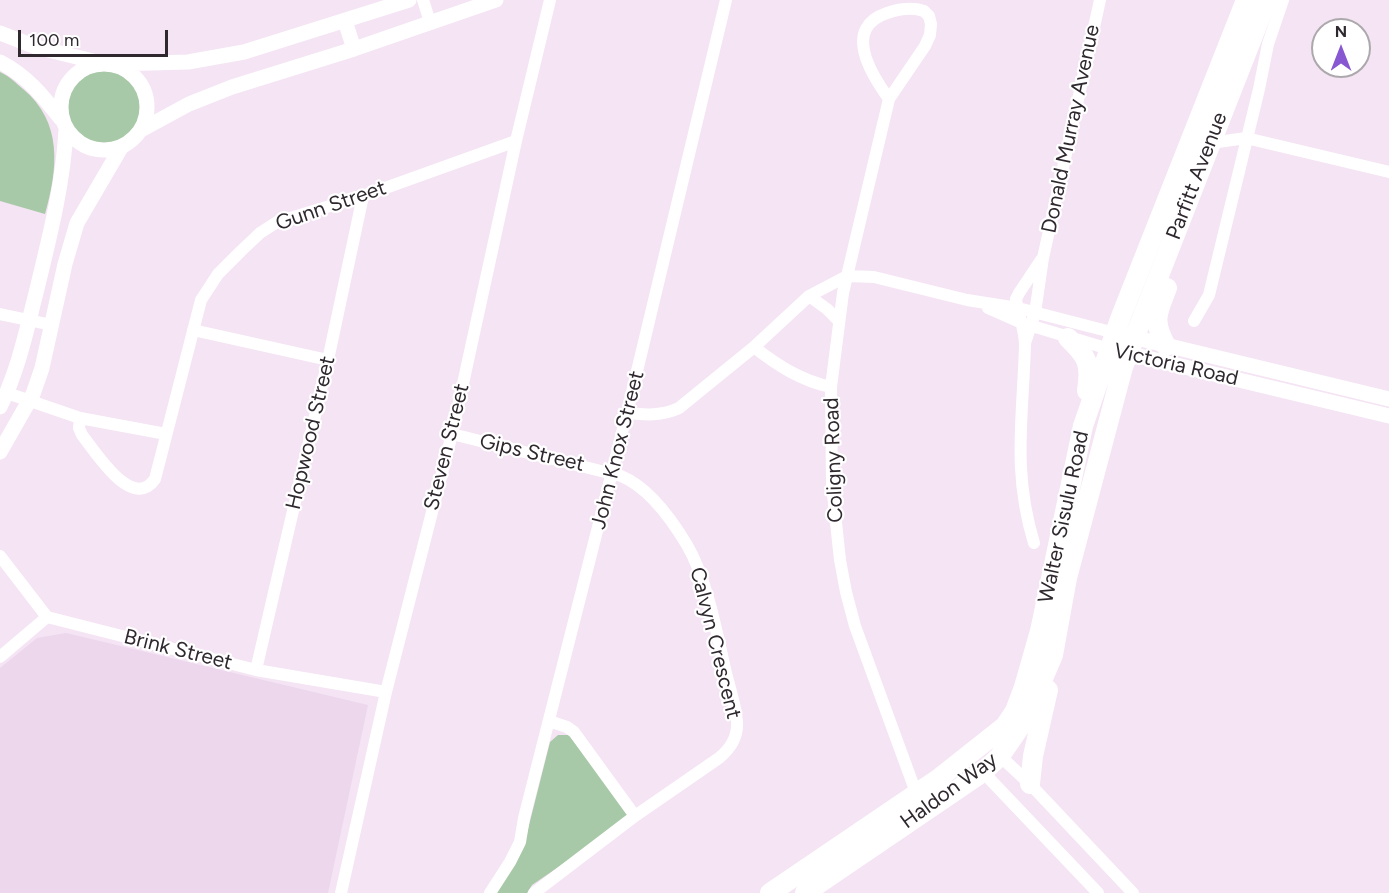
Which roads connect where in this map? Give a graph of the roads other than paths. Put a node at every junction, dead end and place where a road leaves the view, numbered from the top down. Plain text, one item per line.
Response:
1 (410, 0) edge
2 (423, 0) edge
3 (496, 0) edge
4 (550, 0) edge
5 (726, 0) edge
6 (1100, 0) edge
7 (1245, 0) edge
8 (1267, 0) edge
9 (1283, 0) edge
10 (345, 21) junction
11 (430, 22) junction
12 (0, 33) edge
13 (354, 49) junction
14 (0, 62) edge
15 (108, 64) junction
16 (889, 99) junction
17 (64, 125) junction
18 (141, 130) junction
19 (1246, 138) junction
20 (516, 141) junction
21 (1210, 143) junction
22 (123, 146) junction
23 (1389, 172) edge
24 (1198, 174) junction
25 (363, 196) junction
26 (1146, 254) joint
27 (1043, 258) junction
28 (847, 276) junction
29 (809, 296) junction
30 (0, 314) edge
31 (1024, 317) junction
32 (838, 320) junction
33 (29, 321) junction
34 (1194, 321) dead end
35 (52, 325) junction
36 (193, 330) junction
37 (1068, 338) junction
38 (1122, 343) junction
39 (1166, 346) junction
40 (754, 347) junction
41 (1023, 358) junction
42 (328, 360) junction
43 (1290, 376) junction
44 (831, 387) junction
45 (7, 393) junction
46 (1291, 393) junction
47 (1389, 399) edge
48 (30, 401) junction
49 (0, 407) edge
50 (627, 413) junction
51 (1389, 416) edge
52 (80, 418) junction
53 (1083, 426) junction
54 (166, 434) junction
55 (452, 434) junction
56 (0, 452) edge
57 (612, 473) junction
58 (1034, 543) dead end
59 (0, 556) edge
60 (47, 617) junction
61 (1053, 655) junction
62 (0, 657) edge
63 (256, 670) junction
64 (386, 692) junction
65 (549, 721) junction
66 (1005, 726) junction
67 (989, 762) junction
68 (938, 779) junction
69 (1030, 784) junction
70 (917, 794) junction
71 (920, 814) junction
72 (635, 816) junction
73 (341, 893) edge
74 (490, 893) edge
75 (534, 893) edge
76 (770, 893) edge
77 (805, 893) edge
78 (1098, 893) edge
79 (1133, 893) edge

1 - 10 street
2 - 11 street
3 - 11 street
4 - 20 street, Steven Street
5 - 50 street, John Knox Street
6 - 27 street, Donald Murray Avenue
7 - 26 highway, Parfitt Avenue
8 - 21 highway, Parfitt Avenue
9 - 19 street, Parfitt Avenue
10 - 13 street
10 - 15 street
11 - 13 street
12 - 15 street
13 - 18 street
14 - 17 street
15 - 17 street
15 - 18 street
16 - 16 street, Coligny Road
16 - 28 street, Coligny Road
17 - 22 street
17 - 33 street
18 - 22 street
19 - 21 street
19 - 23 street
19 - 34 street, Parfitt Avenue
20 - 25 street, Gunn Street
20 - 55 street, Steven Street
21 - 24 highway, Parfitt Avenue
22 - 35 street
24 - 38 highway, Parfitt Avenue
24 - 39 highway
25 - 36 street, Gunn Street
25 - 42 street, Hopwood Street
26 - 38 highway, Walter Sisulu Road
27 - 31 street, Donald Murray Avenue
27 - 31 street, Donald Murray Avenue
28 - 29 street
28 - 31 street, Victoria Road
28 - 32 street, Coligny Road
29 - 32 street
29 - 40 street
30 - 33 street
31 - 37 street, Victoria Road
31 - 38 street, Victoria Road
31 - 41 street
31 - 41 street, Donald Murray Avenue
32 - 44 street, Coligny Road
33 - 35 street
33 - 45 street
35 - 48 street
36 - 42 street
36 - 54 street, Gunn Street
37 - 38 street, Victoria Road
37 - 53 highway
38 - 39 street, Victoria Road
38 - 46 street, Victoria Road
38 - 53 highway, Walter Sisulu Road
38 - 61 highway, Walter Sisulu Road
39 - 43 street, Victoria Road
40 - 44 street
40 - 50 street
41 - 58 street, Donald Murray Avenue
42 - 63 street, Hopwood Street
43 - 46 street
43 - 47 street, Victoria Road
44 - 70 street, Coligny Road
45 - 48 street
45 - 49 street
46 - 51 street, Victoria Road
48 - 52 street
48 - 56 street
50 - 57 street, John Knox Street
52 - 54 street
52 - 54 street, Gunn Street
53 - 66 highway, Haldon Way
55 - 57 street, Gips Street
55 - 64 street, Steven Street
57 - 65 street, John Knox Street
57 - 72 street, Calvyn Crescent
59 - 60 street
60 - 62 street
60 - 63 street, Brink Street
61 - 67 highway, Haldon Way
61 - 69 highway
63 - 64 street, Brink Street
64 - 73 street, Steven Street
65 - 72 street
65 - 74 street, John Knox Street
66 - 67 highway
66 - 68 highway, Haldon Way
67 - 68 highway
67 - 69 street
67 - 71 highway, Haldon Way
67 - 78 street
68 - 70 highway, Haldon Way
69 - 79 street
70 - 71 street, Coligny Road
70 - 76 highway, Haldon Way
71 - 77 highway, Haldon Way
72 - 75 street, Calvyn Crescent

